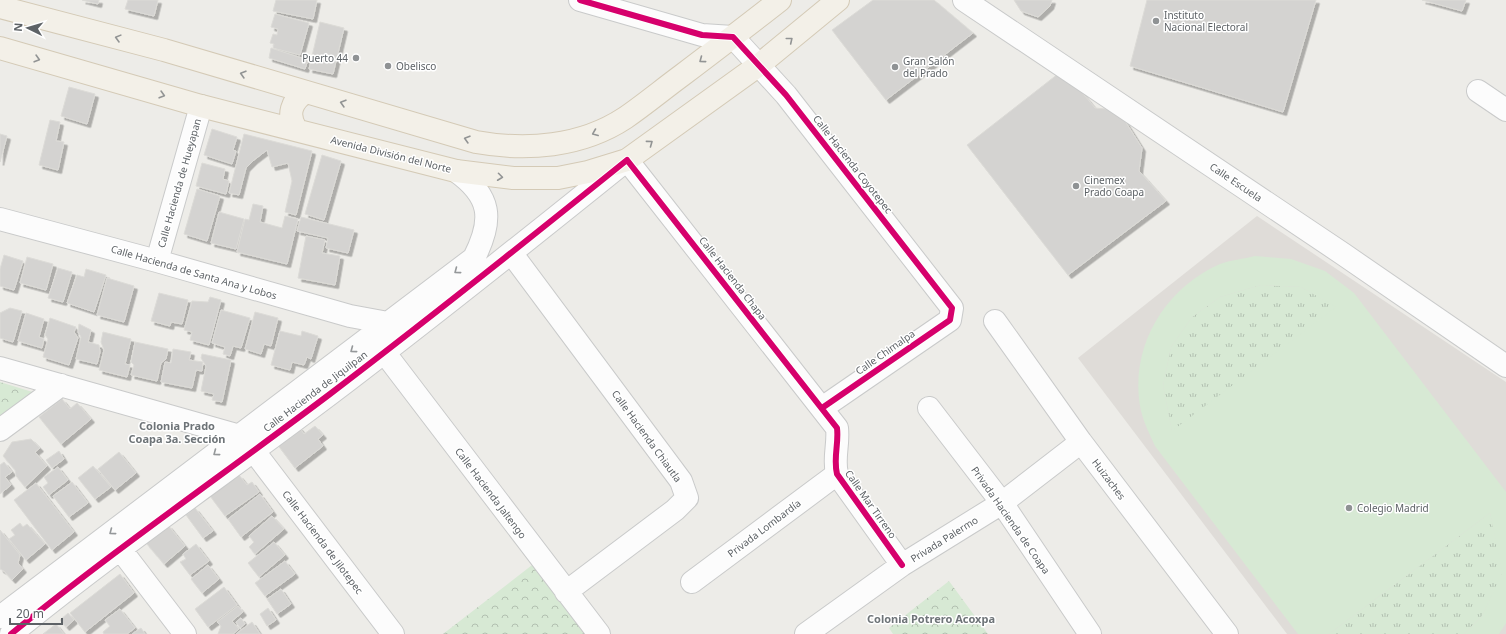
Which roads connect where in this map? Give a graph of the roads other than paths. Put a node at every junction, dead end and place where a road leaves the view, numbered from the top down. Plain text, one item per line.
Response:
1 (580, 0) edge
2 (780, 0) edge
3 (838, 0) edge
4 (964, 0) edge
5 (0, 7) edge
6 (733, 37) junction
7 (0, 48) edge
8 (759, 64) junction
9 (281, 85) junction
10 (1478, 91) dead end
11 (306, 92) junction
12 (201, 106) junction
13 (1506, 110) edge
14 (272, 123) junction
15 (296, 130) junction
16 (627, 160) junction
17 (456, 171) junction
18 (0, 219) edge
19 (512, 254) junction
20 (158, 261) junction
21 (952, 308) joint
22 (994, 321) dead end
23 (388, 323) junction
24 (384, 352) junction
25 (1506, 366) edge
26 (0, 368) edge
27 (318, 376) junction
28 (61, 385) junction
29 (329, 395) junction
30 (822, 408) junction
31 (929, 408) dead end
32 (0, 430) edge
33 (1081, 442) junction
34 (246, 443) junction
35 (837, 474) junction
36 (1002, 503) junction
37 (120, 550) junction
38 (902, 565) junction
39 (692, 582) dead end
40 (54, 588) junction
41 (566, 592) junction
42 (0, 617) edge
43 (11, 634) edge
44 (185, 634) edge
45 (393, 634) edge
46 (599, 634) edge
47 (806, 634) edge
48 (1090, 634) edge
49 (1227, 634) edge

1 - 6 street
2 - 6 main road
8 -> 3 main road, Avenida División del Norte
4 - 25 street, Calle Escuela
9 -> 5 main road
6 - 8 street, Calle Hacienda Coyotepec
6 -> 11 main road
7 -> 12 main road, Avenida División del Norte
16 -> 8 main road, Avenida División del Norte
8 - 21 street, Calle Hacienda Coyotepec
9 - 11 main road
9 - 14 main road
10 - 13 street
11 - 15 main road
12 - 14 main road, Avenida División del Norte
12 - 20 street, Calle Hacienda de Hueyapan
14 - 15 main road, Avenida División del Norte
15 - 17 main road, Avenida División del Norte
17 -> 16 main road, Avenida División del Norte
16 - 19 street, Calle Hacienda de Jiquilpan
16 - 30 street, Calle Hacienda Chapa
17 -> 23 street, Calle Hacienda de Jiquilpan
18 - 20 street, Calle Hacienda de Santa Ana y Lobos
19 - 24 street, Calle Hacienda de Jiquilpan
19 - 41 street, Calle Hacienda Chiautla
20 - 23 street, Calle Hacienda de Santa Ana y Lobos
21 - 30 street, Calle Chimalpa
22 - 33 street, Huizaches
23 -> 27 street, Calle Hacienda de Jiquilpan
24 - 29 street, Calle Hacienda de Jiquilpan
24 - 41 street, Calle Hacienda Jaltengo
26 - 28 street
27 - 29 street
27 - 34 street, Calle Hacienda de Jiquilpan
28 - 32 street
28 - 34 street
29 - 34 street, Calle Hacienda de Jiquilpan
30 - 35 street, Calle Mar Tirreno
31 - 36 street, Privada Hacienda de Coapa
33 - 36 street, Privada Palermo
33 - 49 street, Huizaches
34 - 37 street, Calle Hacienda de Jiquilpan
34 -> 40 street, Calle Hacienda de Jiquilpan
34 - 45 street, Calle Hacienda de Jilotepec
35 - 38 street, Calle Mar Tirreno
35 - 39 street, Privada Lombardía
36 - 38 street, Privada Palermo
36 - 48 street, Privada Hacienda de Coapa
37 - 40 street, Calle Hacienda de Jiquilpan
37 - 44 street
38 - 47 street, Privada Palermo
40 - 42 street, Calle Hacienda de Jiquilpan
40 - 43 street, Calle Hacienda de Jiquilpan
41 - 46 street, Calle Hacienda Jaltengo

